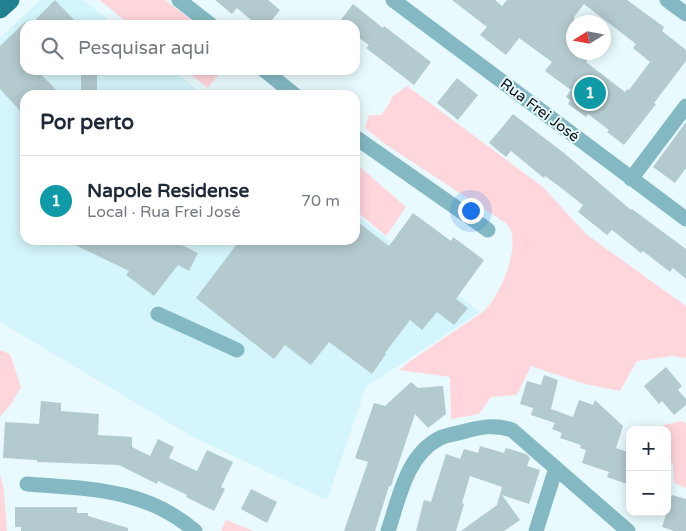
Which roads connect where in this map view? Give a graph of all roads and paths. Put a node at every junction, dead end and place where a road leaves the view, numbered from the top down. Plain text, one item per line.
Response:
1 (10, 0) edge
2 (179, 0) edge
3 (393, 0) edge
4 (667, 0) edge
5 (0, 9) edge
6 (686, 14) edge
7 (205, 20) edge
8 (270, 75) edge
9 (289, 90) edge
10 (686, 106) edge
11 (360, 140) edge
12 (631, 179) junction
13 (686, 219) edge
14 (488, 230) dead end
15 (158, 314) dead end
16 (236, 350) dead end
17 (556, 468) junction
18 (27, 484) dead end
19 (195, 531) edge
20 (388, 531) edge
21 (536, 531) edge
22 (628, 531) edge

1 - 5 main road
2 - 7 street
3 - 12 street, Rua Frei José
4 - 6 street
8 - 9 street
10 - 12 street
11 - 14 street
12 - 13 street, Rua Frei José
15 - 16 street
17 - 20 street
17 - 21 street
17 - 22 street
18 - 19 street

